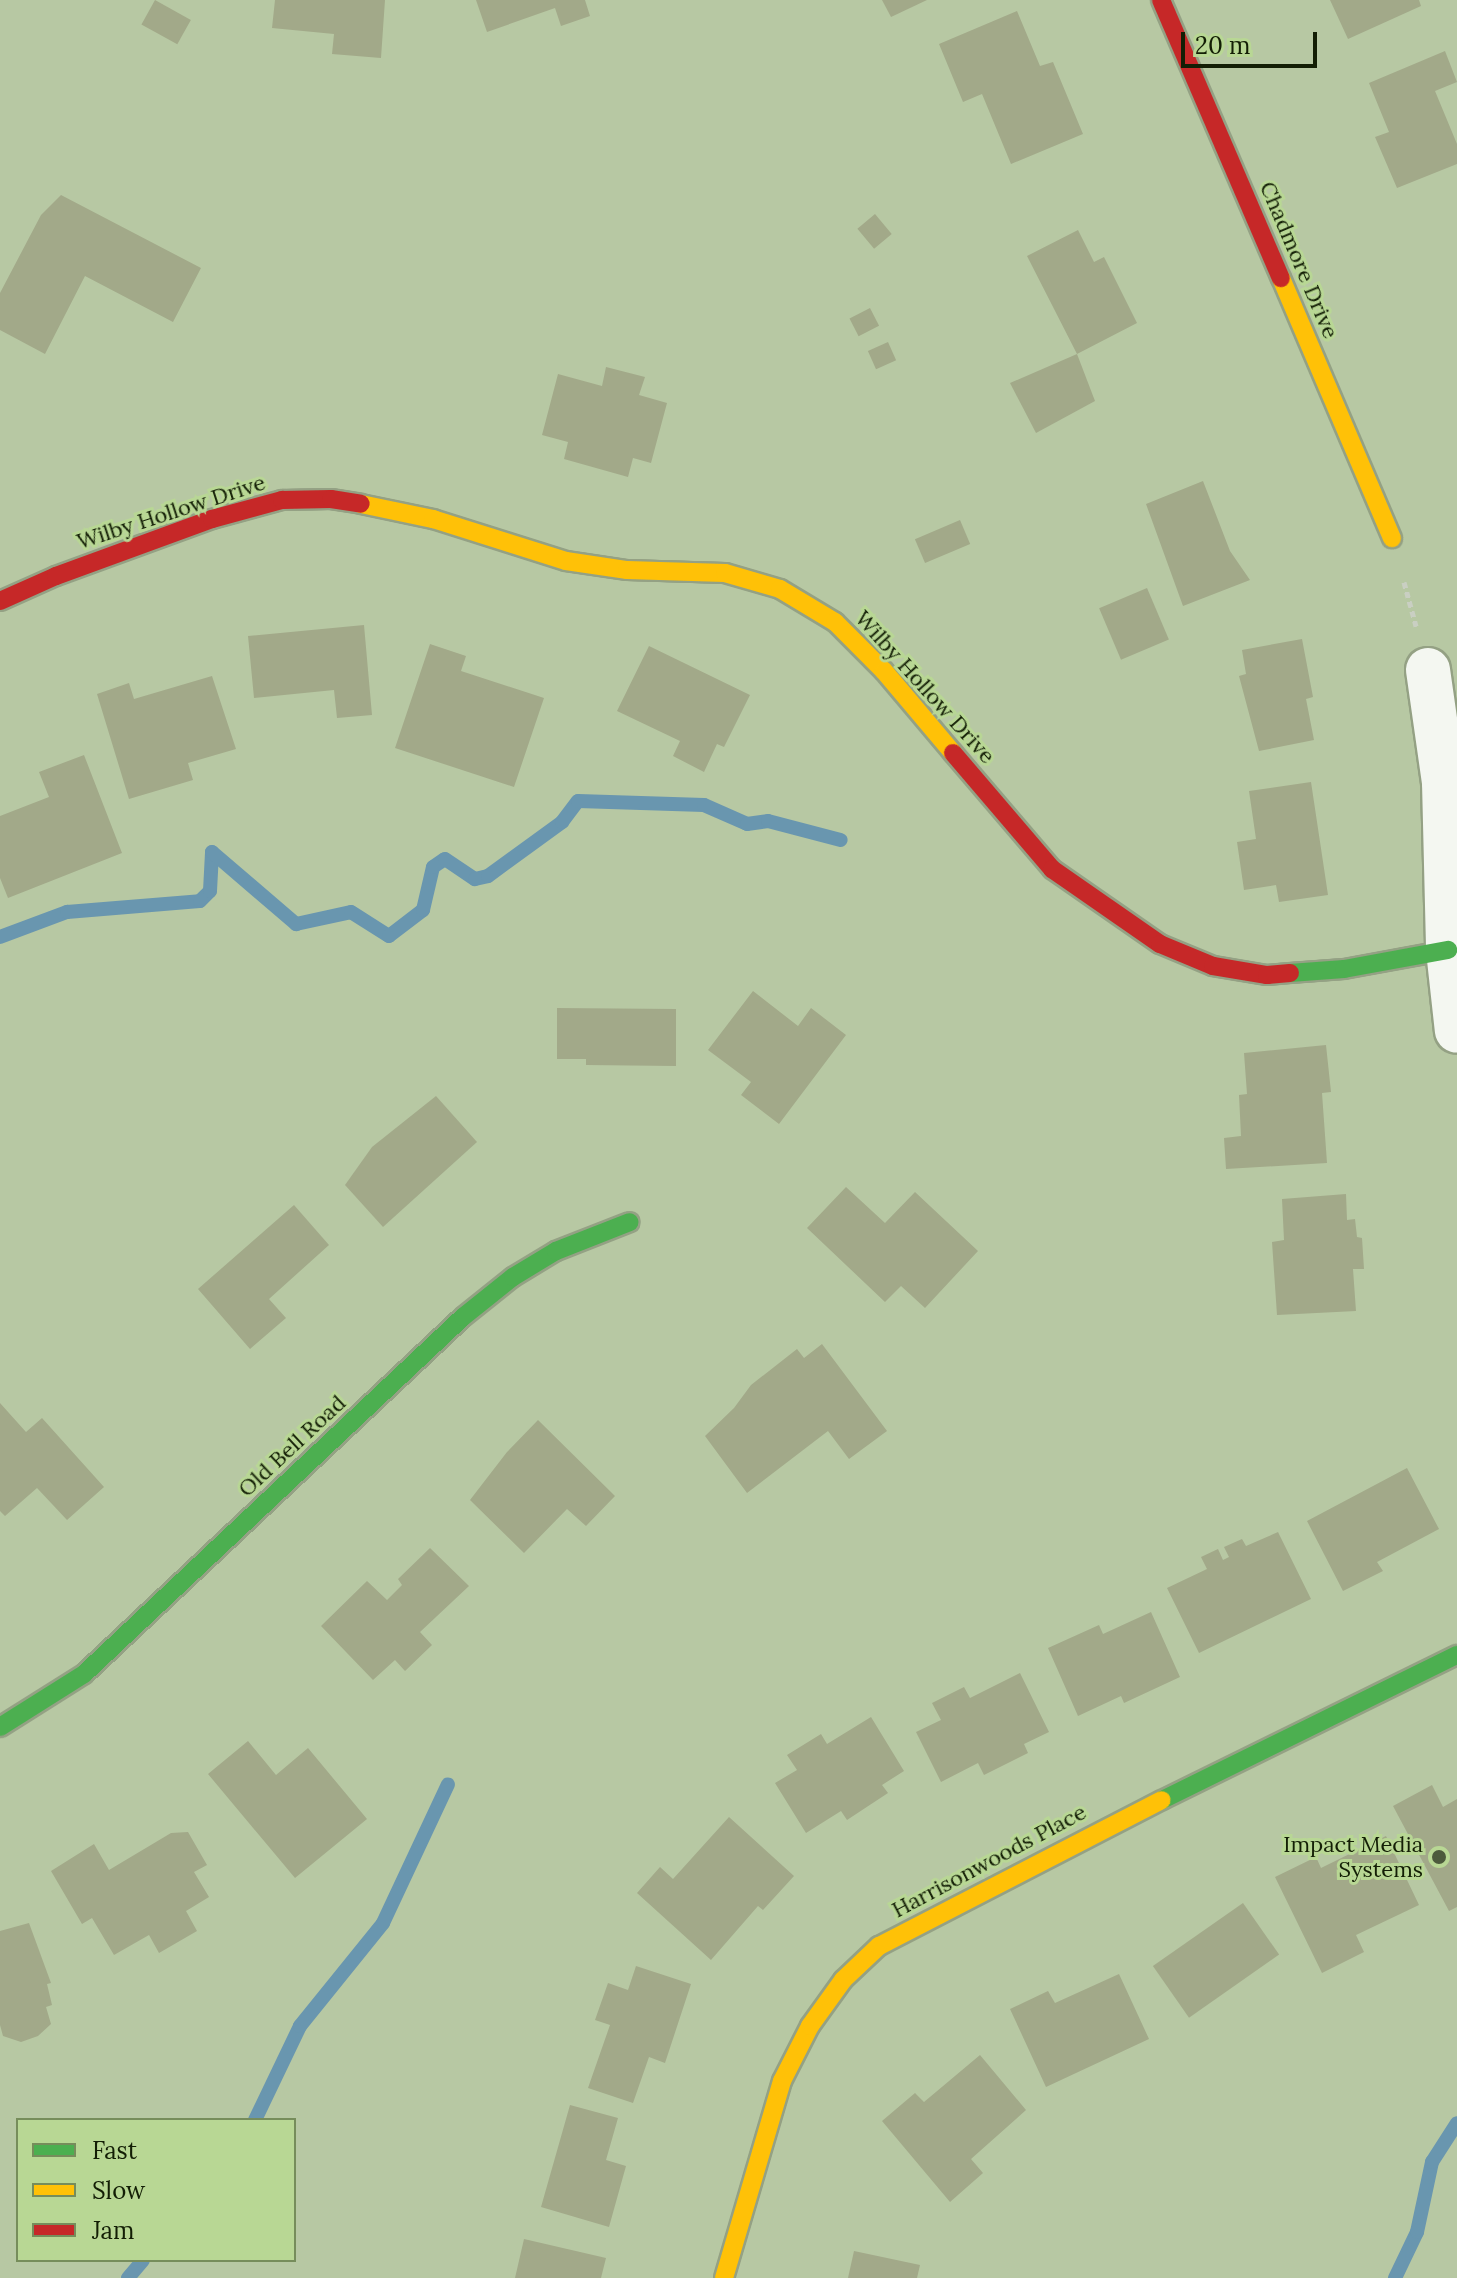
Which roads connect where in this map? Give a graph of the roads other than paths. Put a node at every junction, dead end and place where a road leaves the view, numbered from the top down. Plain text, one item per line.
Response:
1 (1161, 0) edge
2 (1392, 538) road end
3 (0, 601) edge
4 (1428, 670) road end
5 (1448, 950) junction
6 (1457, 1031) edge
7 (630, 1222) dead end
8 (1457, 1655) edge
9 (0, 1727) edge
10 (724, 2278) edge

1 - 2 street, Chadmore Drive
3 - 5 street, Wilby Hollow Drive
4 - 5 street
5 - 6 street
7 - 9 street, Old Bell Road
8 - 10 street, Harrisonwoods Place

